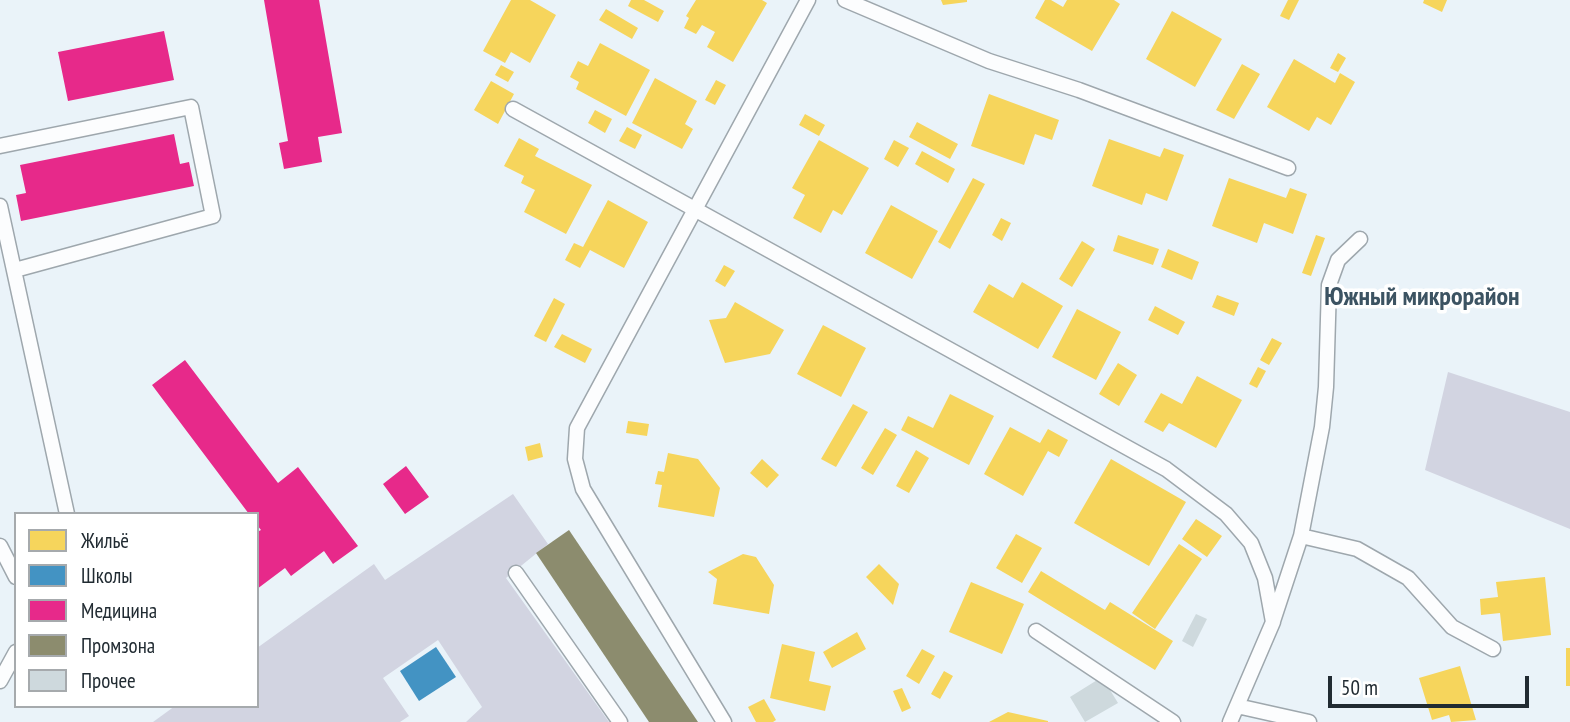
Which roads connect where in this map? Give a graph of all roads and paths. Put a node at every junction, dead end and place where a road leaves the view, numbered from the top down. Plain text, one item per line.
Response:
1 (808, 0) edge
2 (845, 0) edge
3 (513, 109) dead end
4 (0, 146) edge
5 (1288, 168) dead end
6 (0, 206) edge
7 (695, 209) junction
8 (1360, 239) dead end
9 (15, 270) junction
10 (67, 512) edge
11 (1301, 536) junction
12 (0, 546) edge
13 (14, 572) edge
14 (516, 573) dead end
15 (1273, 622) junction
16 (1035, 631) dead end
17 (1493, 649) dead end
18 (14, 656) edge
19 (0, 681) edge
20 (1237, 706) junction
21 (620, 722) edge
22 (724, 722) edge
23 (1173, 722) edge
24 (1230, 722) edge
25 (1309, 722) edge

1 - 7 lane
2 - 5 lane
3 - 7 lane
4 - 9 lane
6 - 9 lane
7 - 15 lane
7 - 22 lane
8 - 11 lane
9 - 10 lane
11 - 15 lane
11 - 17 lane
12 - 13 lane
14 - 21 lane
15 - 20 lane
16 - 23 lane
18 - 19 lane
20 - 24 lane
20 - 25 lane

